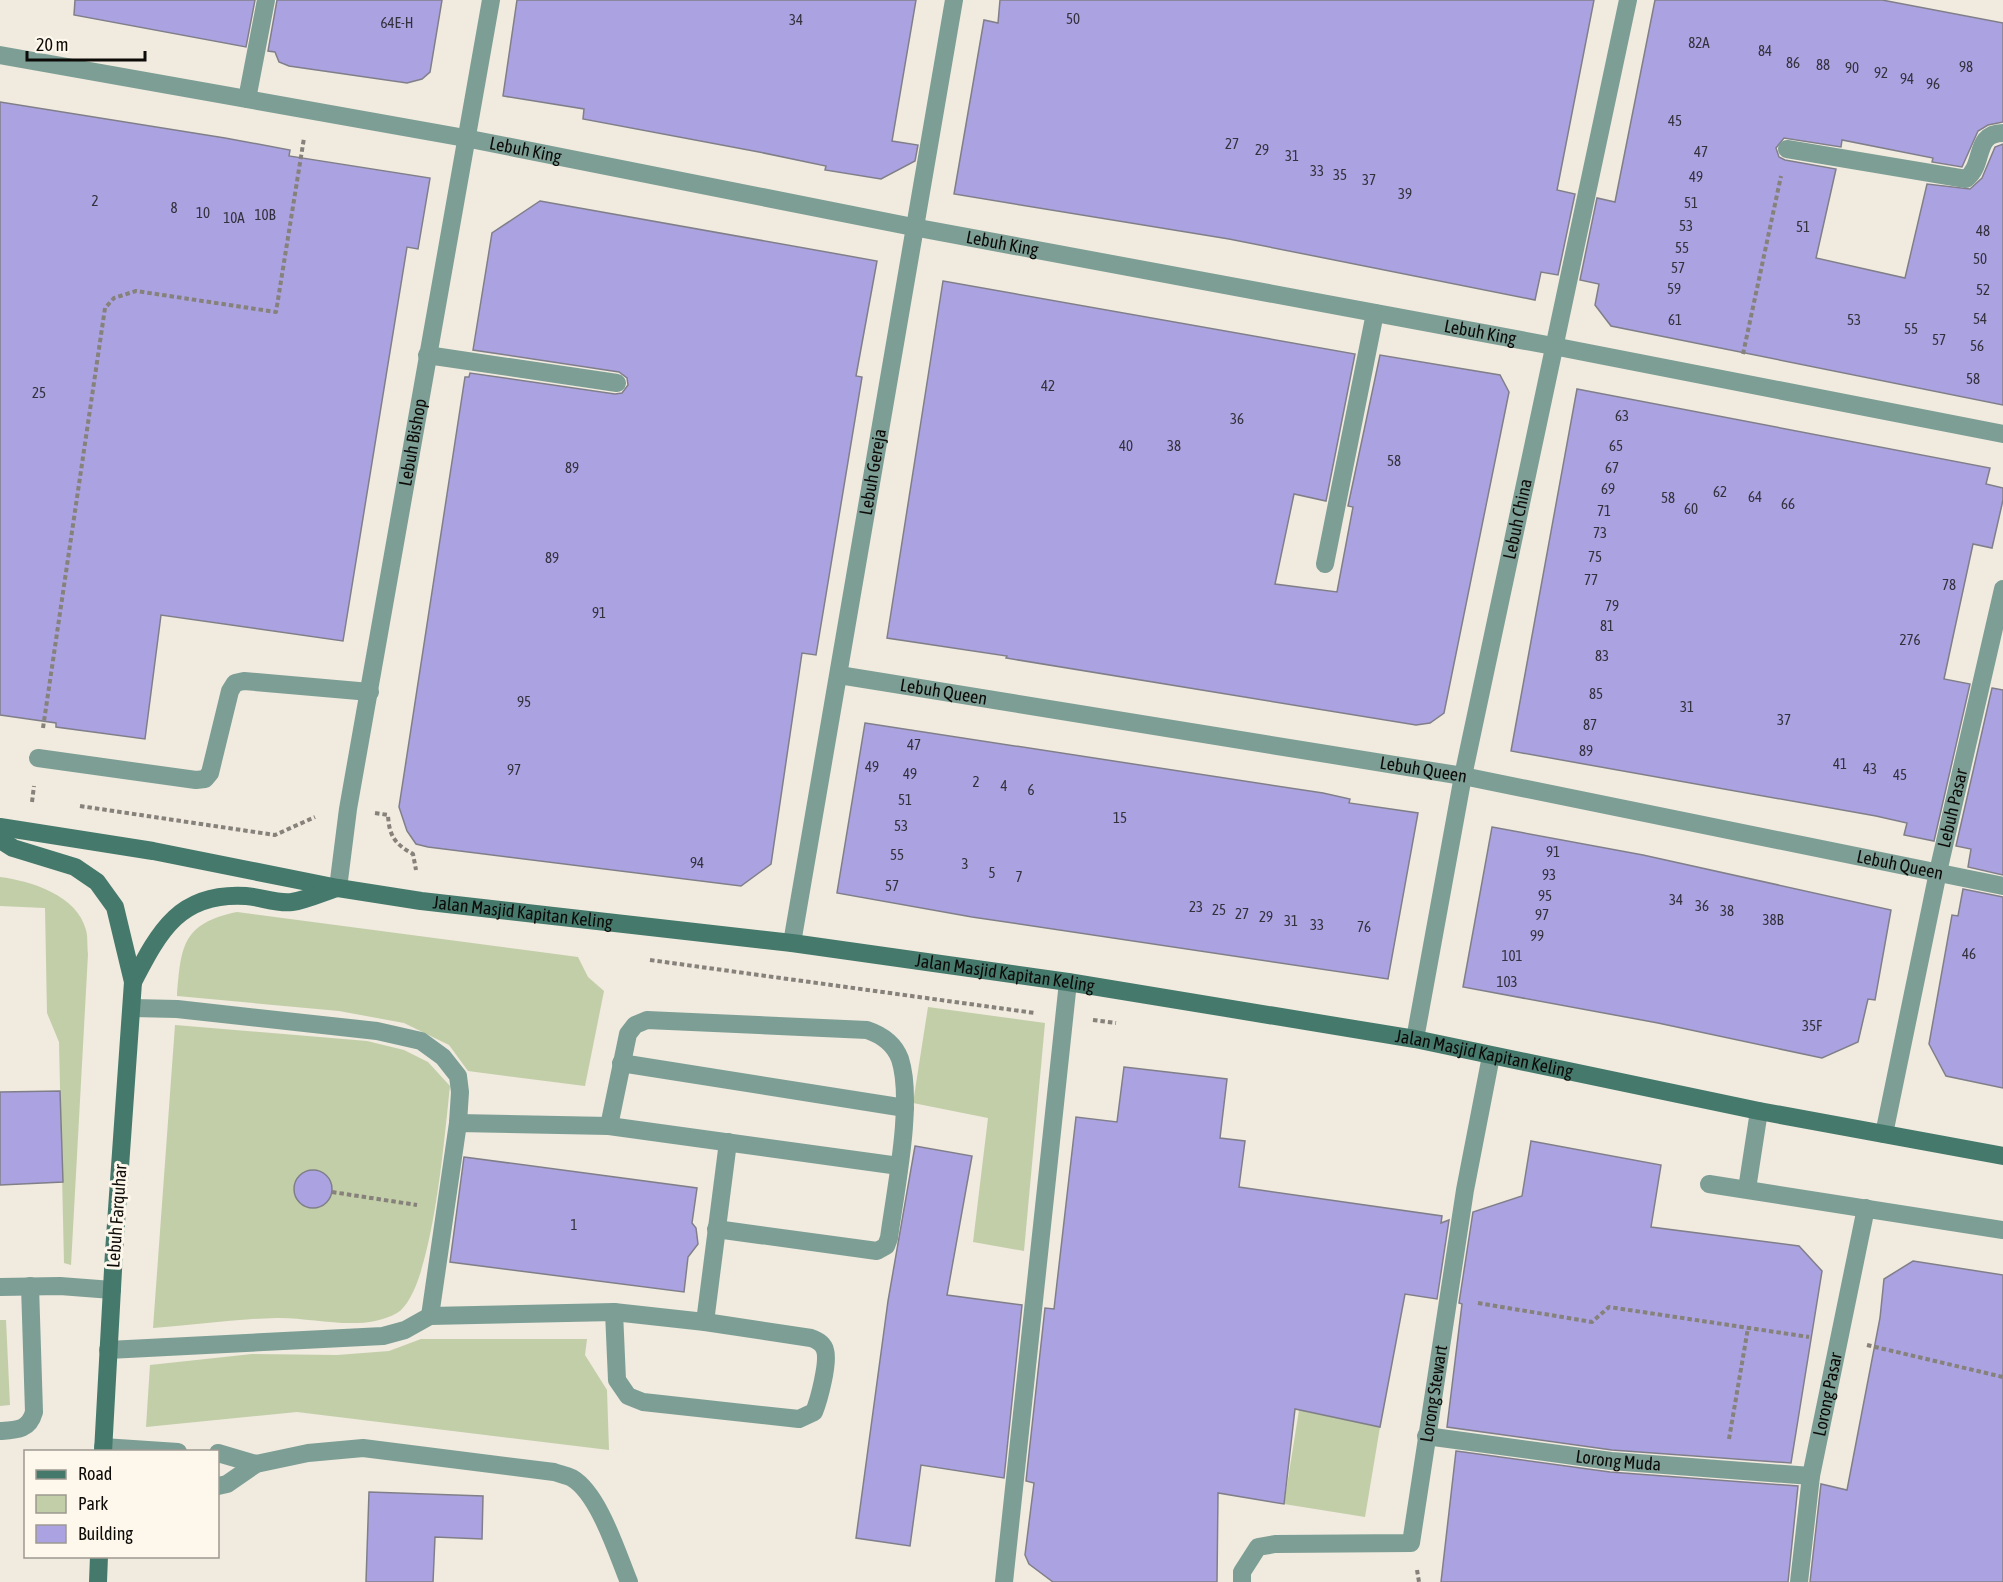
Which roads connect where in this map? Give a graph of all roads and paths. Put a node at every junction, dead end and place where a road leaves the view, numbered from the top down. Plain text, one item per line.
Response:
1 (266, 0) edge
2 (491, 0) edge
3 (954, 0) edge
4 (1628, 0) edge
5 (0, 55) edge
6 (247, 99) junction
7 (308, 111) junction
8 (2003, 133) edge
9 (465, 138) junction
10 (1787, 148) joint
11 (913, 227) junction
12 (1376, 313) junction
13 (1553, 346) junction
14 (427, 355) junction
15 (616, 383) dead end
16 (1737, 384) junction
17 (2003, 434) edge
18 (1325, 564) dead end
19 (2003, 589) edge
20 (839, 675) junction
21 (370, 692) junction
22 (38, 758) junction
23 (1463, 776) junction
24 (22, 798) dead end
25 (32, 800) junction
26 (44, 801) dead end
27 (79, 806) dead end
28 (348, 809) junction
29 (388, 815) dead end
30 (0, 827) edge
31 (28, 830) junction
32 (0, 840) edge
33 (1938, 872) junction
34 (2003, 886) edge
35 (338, 888) junction
36 (792, 943) junction
37 (133, 981) junction
38 (1068, 982) junction
39 (132, 1008) junction
40 (1415, 1040) junction
41 (1491, 1056) junction
42 (621, 1063) junction
43 (905, 1108) junction
44 (1759, 1111) junction
45 (459, 1123) junction
46 (609, 1126) junction
47 (1884, 1134) junction
48 (728, 1142) junction
49 (2003, 1156) edge
50 (899, 1166) junction
51 (1709, 1184) dead end
52 (1747, 1189) junction
53 (332, 1192) dead end
54 (1866, 1208) junction
55 (447, 1210) junction
56 (716, 1229) junction
57 (2003, 1230) edge
58 (30, 1286) junction
59 (0, 1287) edge
60 (112, 1290) junction
61 (1448, 1298) junction
62 (614, 1312) junction
63 (430, 1316) junction
64 (705, 1322) junction
65 (1748, 1328) junction
66 (1839, 1341) junction
67 (108, 1350) junction
68 (2003, 1377) edge
69 (0, 1431) edge
70 (1426, 1436) junction
71 (103, 1449) edge
72 (128, 1450) edge
73 (219, 1453) edge
74 (256, 1464) junction
75 (1724, 1468) junction
76 (1811, 1476) junction
77 (219, 1486) edge
78 (99, 1558) edge
79 (98, 1582) edge
80 (629, 1582) edge
81 (1004, 1582) edge
82 (1242, 1582) edge
83 (1799, 1582) edge

1 - 6 street
2 - 9 street, Lebuh Bishop
3 - 11 street, Lebuh Gereja
4 - 13 street, Lebuh China
5 - 6 street, Lebuh King
6 - 7 street, Lebuh King
7 - 9 street, Lebuh King
7 - 22 path
8 - 10 street
9 - 11 street, Lebuh King
9 - 14 street, Lebuh Bishop
10 - 16 path
11 - 12 street, Lebuh King
11 - 20 street, Lebuh Gereja
12 - 13 street, Lebuh King
12 - 18 street
13 - 16 street, Lebuh King
13 - 23 street, Lebuh China
14 - 15 street
14 - 21 street, Lebuh Bishop
16 - 17 street, Lebuh King
19 - 33 street, Lebuh Pasar
20 - 23 street, Lebuh Queen
20 - 36 street, Lebuh Gereja
21 - 22 street
21 - 28 street, Lebuh Bishop
22 - 25 path
23 - 33 street, Lebuh Queen
23 - 40 street, Lebuh China
24 - 25 path
25 - 26 path
25 - 31 path
27 - 28 path
28 - 29 path
28 - 35 street, Lebuh Bishop
30 - 31 main road, Jalan Masjid Kapitan Keling
31 - 35 main road, Jalan Masjid Kapitan Keling
32 - 37 main road, Lebuh Farquhar
33 - 34 street, Lebuh Queen
33 - 47 street, Lebuh Pasar
35 - 36 main road, Jalan Masjid Kapitan Keling
35 - 37 main road, Lebuh Farquhar
36 - 38 main road, Jalan Masjid Kapitan Keling
37 - 39 main road, Lebuh Farquhar
38 - 40 main road, Jalan Masjid Kapitan Keling
38 - 81 street
39 - 45 street
39 - 60 main road, Lebuh Farquhar
40 - 41 main road, Jalan Masjid Kapitan Keling
41 - 44 main road, Jalan Masjid Kapitan Keling
41 - 61 street, Lorong Stewart
42 - 43 street
42 - 43 street
42 - 46 street
43 - 50 street
44 - 47 main road, Jalan Masjid Kapitan Keling
44 - 52 street
45 - 46 street
45 - 55 street
46 - 48 street
47 - 49 main road, Jalan Masjid Kapitan Keling
48 - 50 street
48 - 56 street
50 - 56 street
51 - 52 street
52 - 54 street
53 - 55 path
54 - 57 street
54 - 66 street, Lorong Pasar
55 - 63 street
56 - 64 street
58 - 59 street
58 - 60 street
58 - 69 street
60 - 67 main road, Lebuh Farquhar
61 - 65 path
61 - 70 street, Lorong Stewart
62 - 63 street
62 - 64 street
62 - 64 street
63 - 67 street
65 - 66 path
65 - 75 path
66 - 68 path
66 - 76 street, Lorong Pasar
67 - 71 main road, Lebuh Farquhar
70 - 75 street, Lorong Muda
70 - 82 street, Lorong Stewart
71 - 72 street
73 - 74 street
74 - 77 street
74 - 80 street
75 - 76 street, Lorong Muda
76 - 83 street, Lorong Pasar
78 - 79 main road

